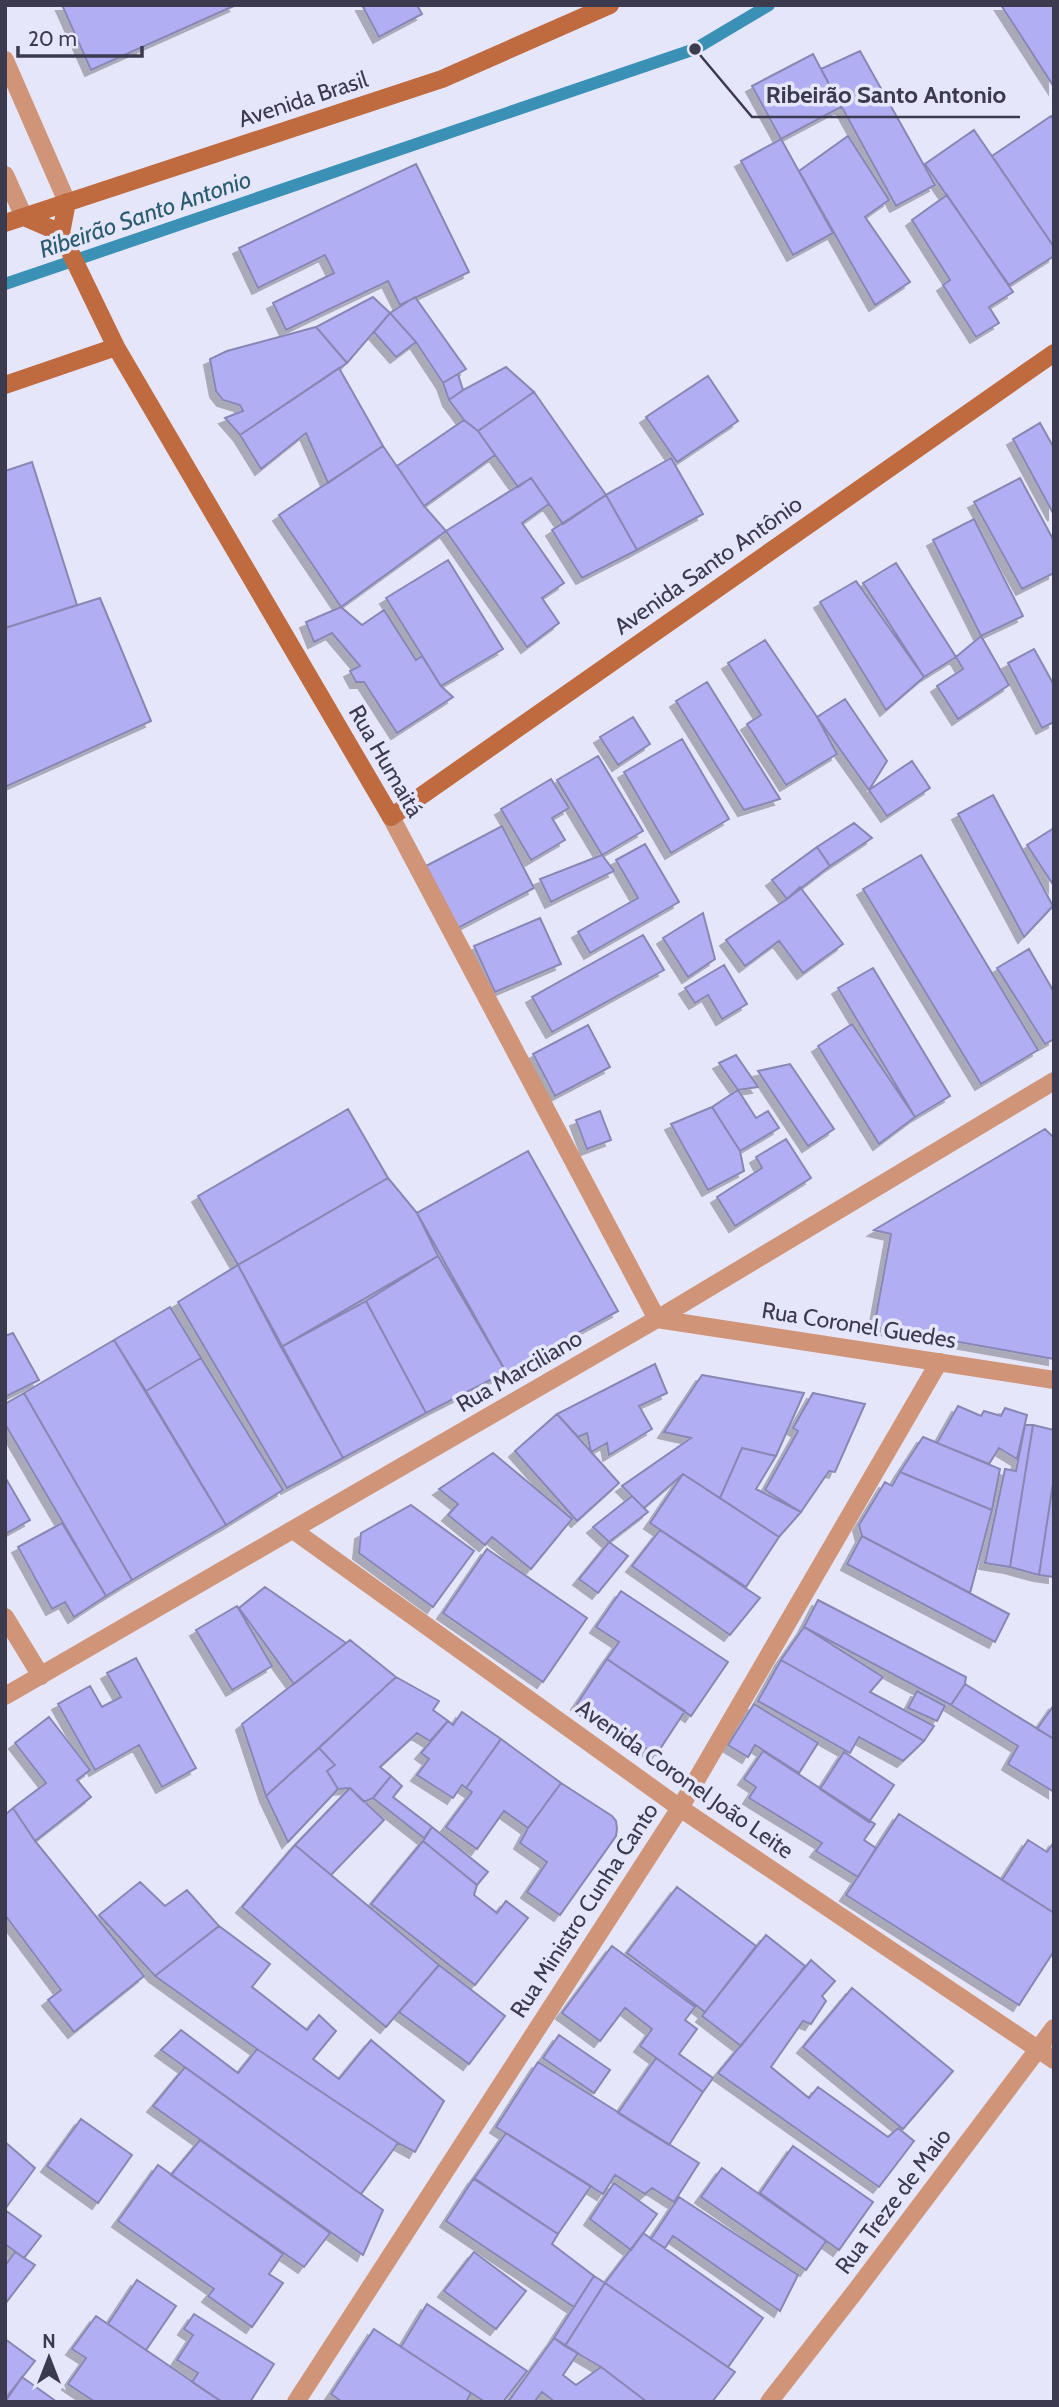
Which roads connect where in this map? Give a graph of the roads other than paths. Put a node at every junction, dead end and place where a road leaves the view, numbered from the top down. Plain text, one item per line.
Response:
1 (610, 5) edge
2 (5, 61) edge
3 (5, 175) edge
4 (66, 202) junction
5 (24, 217) junction
6 (5, 223) edge
7 (64, 239) junction
8 (116, 347) junction
9 (1054, 353) edge
10 (5, 384) edge
11 (391, 817) junction
12 (1054, 1081) edge
13 (657, 1319) junction
14 (939, 1362) junction
15 (1054, 1380) edge
16 (293, 1530) junction
17 (5, 1617) edge
18 (41, 1676) junction
19 (5, 1696) edge
20 (680, 1808) junction
21 (1054, 2028) edge
22 (1038, 2049) junction
23 (1054, 2060) edge
24 (296, 2402) edge
25 (769, 2402) edge

1 - 4 main road, Avenida Brasil
2 - 4 street
3 - 5 street
4 - 5 main road, Avenida Brasil
4 - 7 main road
5 - 6 main road, Avenida Brasil
5 - 7 main road
7 - 8 main road, Rua Humaitá
8 - 10 main road
8 - 11 main road, Rua Humaitá
9 - 11 main road, Avenida Santo Antônio
11 - 13 street, Rua Humaitá
12 - 13 street, Rua Marciliano
13 - 14 street, Rua Coronel Guedes
13 - 16 street, Rua Marciliano
14 - 15 street, Rua Coronel Guedes
14 - 20 street, Rua Ministro Cunha Canto
16 - 18 street, Rua Marciliano
16 - 20 street, Avenida Coronel João Leite
17 - 18 street
18 - 19 street, Rua Marciliano
20 - 22 street, Avenida Coronel João Leite
20 - 24 street, Rua Ministro Cunha Canto
21 - 22 street, Rua Treze de Maio
22 - 23 street, Avenida Coronel João Leite
22 - 25 street, Rua Treze de Maio

